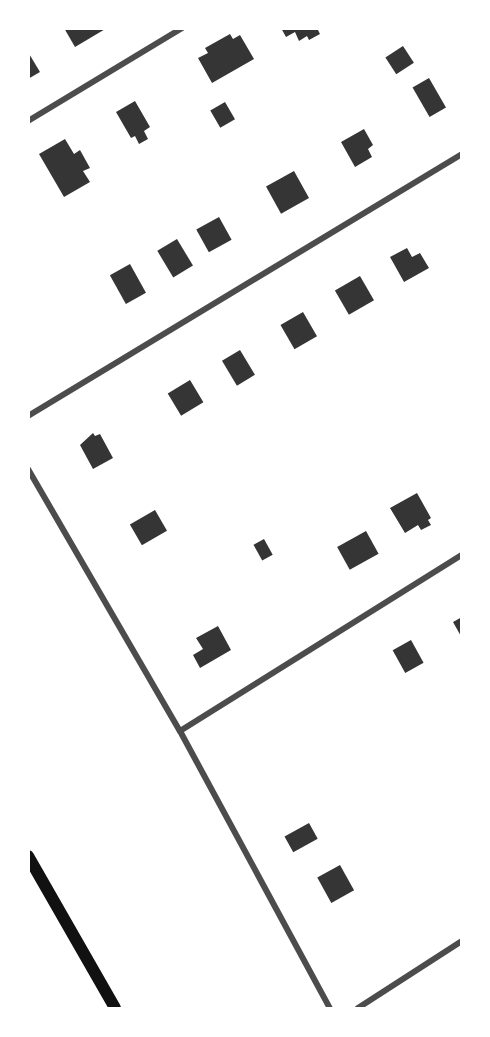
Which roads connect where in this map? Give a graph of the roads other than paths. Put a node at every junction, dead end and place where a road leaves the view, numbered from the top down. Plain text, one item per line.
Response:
1 (182, 28) edge
2 (28, 121) edge
3 (462, 154) edge
4 (28, 416) edge
5 (28, 469) edge
6 (462, 555) edge
7 (180, 731) junction
8 (28, 856) edge
9 (462, 942) edge
10 (115, 1008) edge
11 (330, 1008) edge
12 (358, 1008) edge

1 - 2 street
3 - 4 street
5 - 7 street
6 - 7 street
7 - 11 street
8 - 10 main road
9 - 12 street

